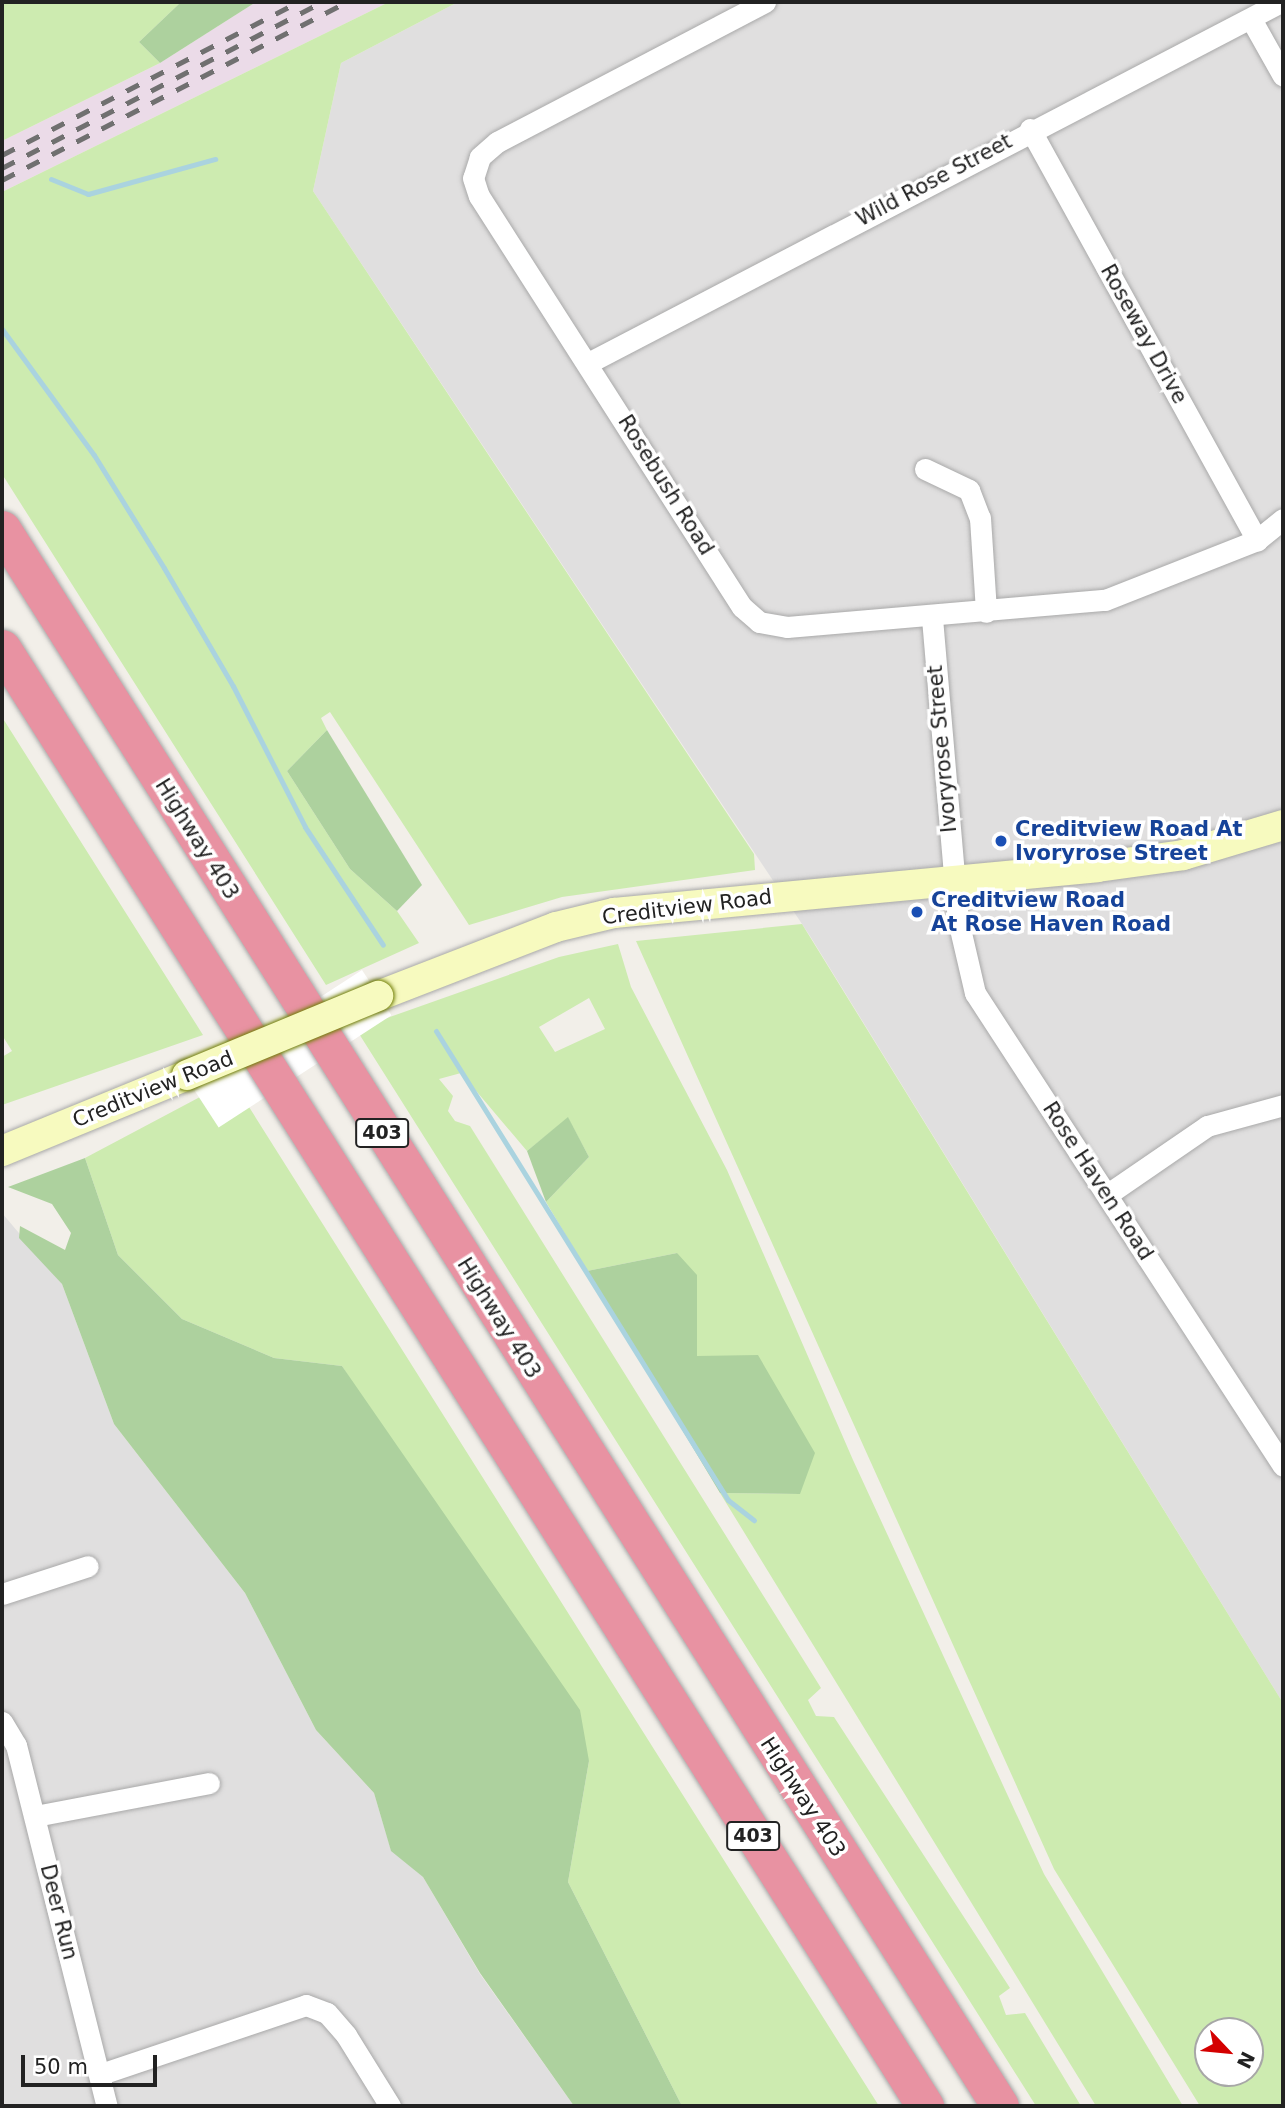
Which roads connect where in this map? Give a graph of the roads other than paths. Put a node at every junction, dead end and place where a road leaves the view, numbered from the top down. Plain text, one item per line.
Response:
1 (765, 2) edge
2 (1281, 2) edge
3 (1251, 19) junction
4 (1283, 76) edge
5 (1030, 129) junction
6 (590, 362) junction
7 (925, 469) dead end
8 (1283, 519) edge
9 (2, 528) edge
10 (1257, 540) junction
11 (986, 612) junction
12 (932, 618) junction
13 (2, 648) edge
14 (1283, 825) edge
15 (958, 880) junction
16 (1283, 1105) edge
17 (2, 1151) edge
18 (1108, 1194) junction
19 (1283, 1466) edge
20 (88, 1566) dead end
21 (2, 1594) edge
22 (2, 1722) edge
23 (209, 1783) dead end
24 (35, 1816) junction
25 (101, 2074) junction
26 (107, 2106) edge
27 (390, 2106) edge
28 (925, 2106) edge
29 (1000, 2106) edge

1 - 6 street, Rosebush Road
2 - 3 street, Wild Rose Street
3 - 4 street
3 - 5 street, Wild Rose Street
5 - 6 street, Wild Rose Street
5 - 10 street, Roseway Drive
6 - 12 street, Rosebush Road
7 - 11 street
8 - 10 street, Rosebush Road
9 - 29 highway, Highway 403 / 403
10 - 11 street, Rosebush Road
11 - 12 street, Rosebush Road
12 - 15 street, Ivoryrose Street
13 - 28 highway, 403
14 - 15 main road, Creditview Road
15 - 17 main road, Creditview Road, bridge
15 - 18 street, Rose Haven Road
16 - 18 street
18 - 19 street, Rose Haven Road
20 - 21 street
22 - 24 street, Deer Run
23 - 24 street
24 - 25 street, Deer Run
25 - 26 street, Deer Run
25 - 27 street

